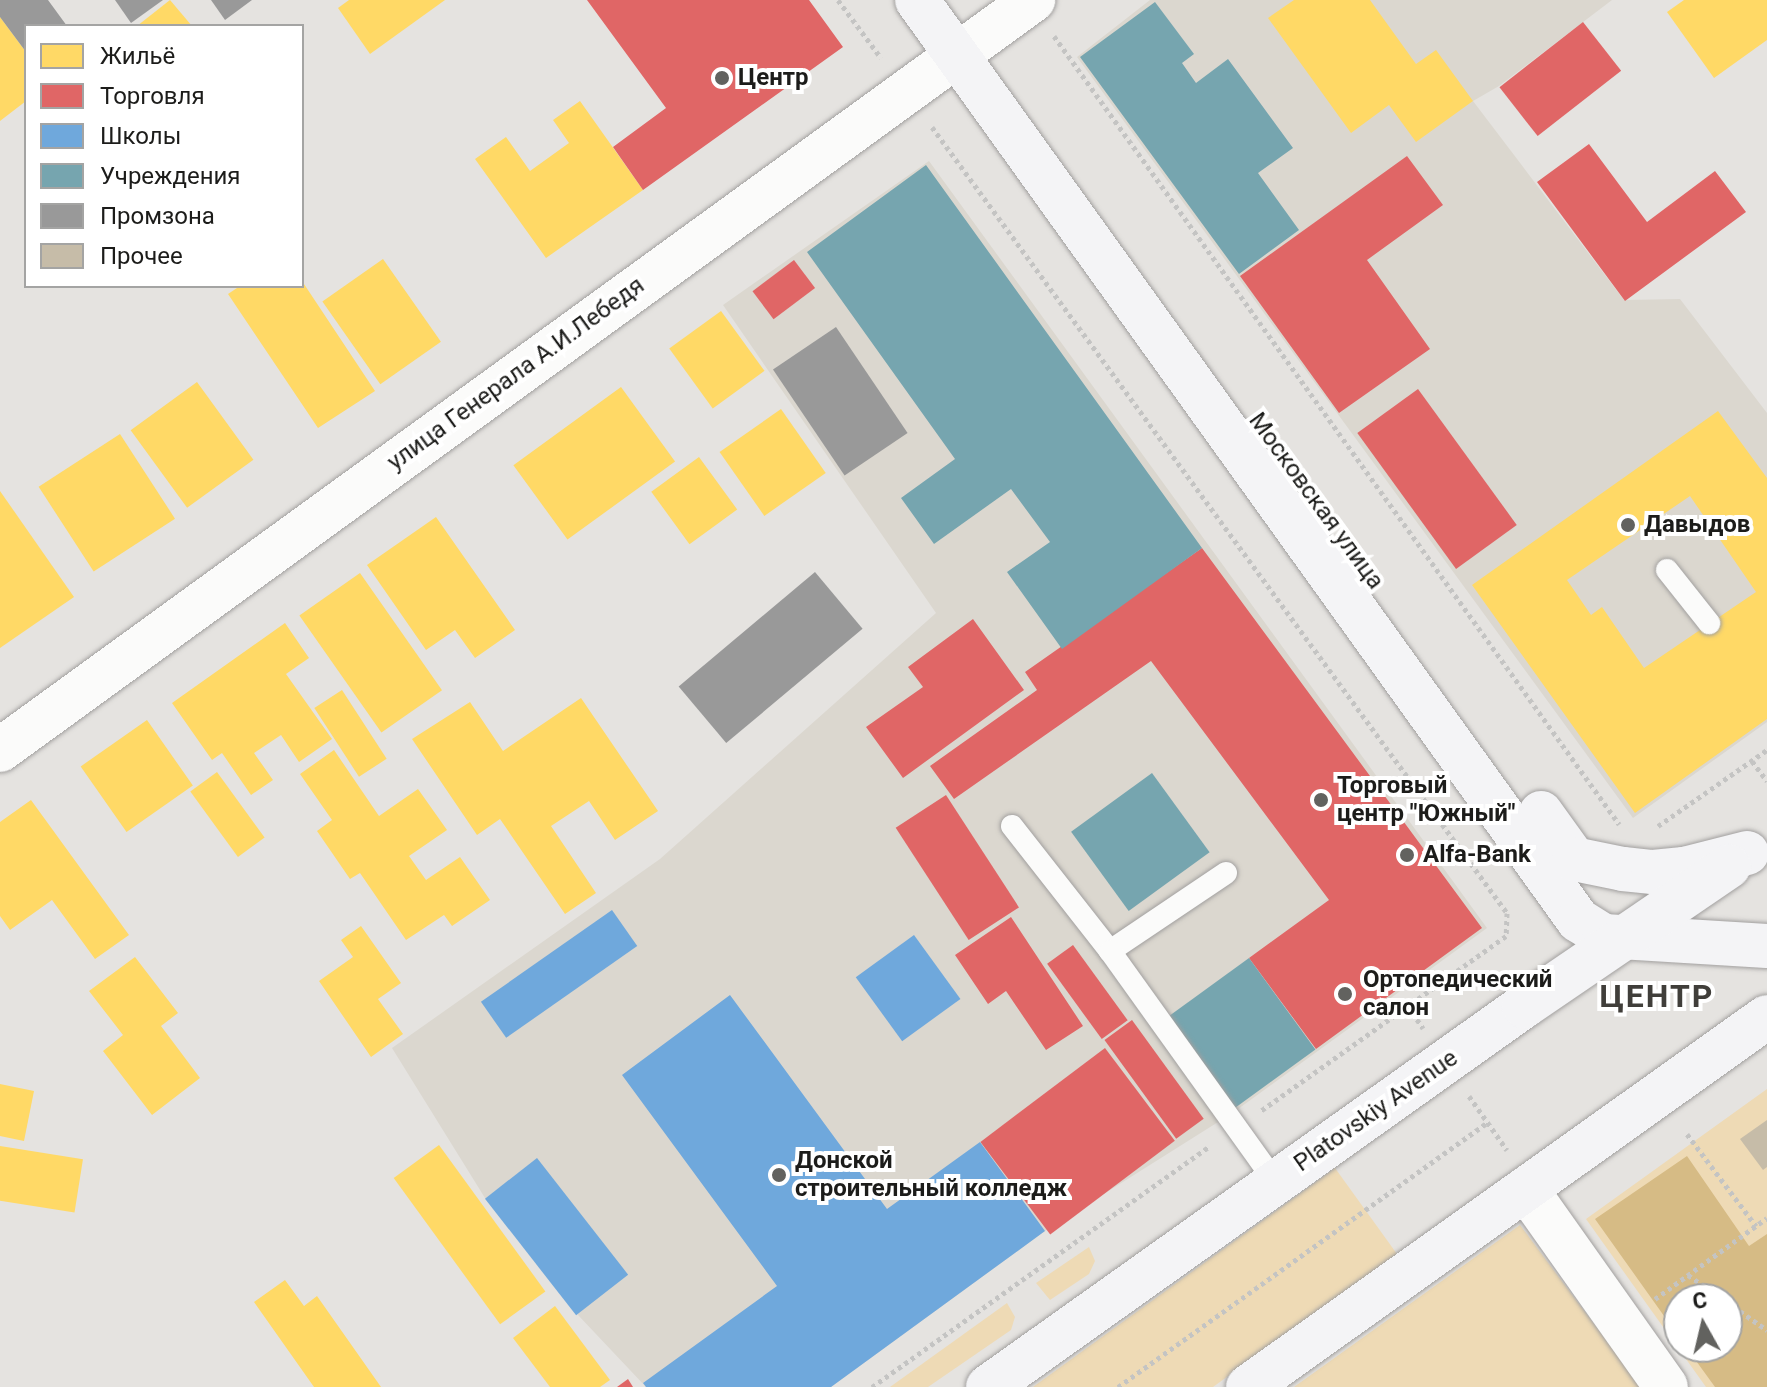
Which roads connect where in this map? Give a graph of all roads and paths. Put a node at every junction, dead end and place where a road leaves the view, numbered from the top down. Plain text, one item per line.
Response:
1 (838, 0) edge
2 (917, 0) edge
3 (954, 0) edge
4 (1031, 1) edge
5 (970, 47) junction
6 (906, 92) junction
7 (1667, 570) dead end
8 (1709, 623) dead end
9 (0, 750) edge
10 (1767, 750) edge
11 (1752, 761) junction
12 (1767, 781) edge
13 (1012, 826) dead end
14 (1621, 828) dead end
15 (1652, 831) dead end
16 (1757, 846) edge
17 (1226, 873) dead end
18 (1549, 875) junction
19 (1628, 937) junction
20 (1767, 946) edge
21 (1110, 951) junction
22 (1524, 1006) junction
23 (1767, 1017) edge
24 (1488, 1122) dead end
25 (1237, 1127) junction
26 (1687, 1134) dead end
27 (1276, 1183) junction
28 (1526, 1189) junction
29 (1767, 1218) edge
30 (1756, 1226) junction
31 (1688, 1275) junction
32 (1699, 1283) edge
33 (1650, 1302) dead end
34 (1743, 1313) edge
35 (1767, 1330) edge
36 (872, 1387) edge
37 (988, 1387) edge
38 (1118, 1387) edge
39 (1248, 1387) edge
40 (1666, 1387) edge

1 - 6 path
2 - 5 main road, Московская улица
3 - 5 main road, Московская улица
4 - 5 street, улица Генерала А.И.Лебедя
4 - 14 path
5 - 6 street, улица Генерала А.И.Лебедя
5 - 16 main road, Московская улица
5 - 18 main road, Московская улица
6 - 9 street, улица Генерала А.И.Лебедя
6 - 25 path
7 - 8 lane
10 - 11 path
11 - 12 path
11 - 15 path
13 - 21 lane
16 - 19 main road, Platovskiy Avenue
17 - 21 lane
18 - 19 main road, Московская улица
18 - 22 main road
19 - 20 main road, Московская улица
19 - 22 main road, Platovskiy Avenue
21 - 25 lane
22 - 27 main road, Platovskiy Avenue
23 - 28 main road
24 - 38 path
25 - 27 lane
25 - 36 path
26 - 30 path
27 - 37 main road, Platovskiy Avenue
28 - 39 main road
28 - 40 street
29 - 30 path
30 - 31 path
31 - 32 path
31 - 33 path
34 - 35 path

